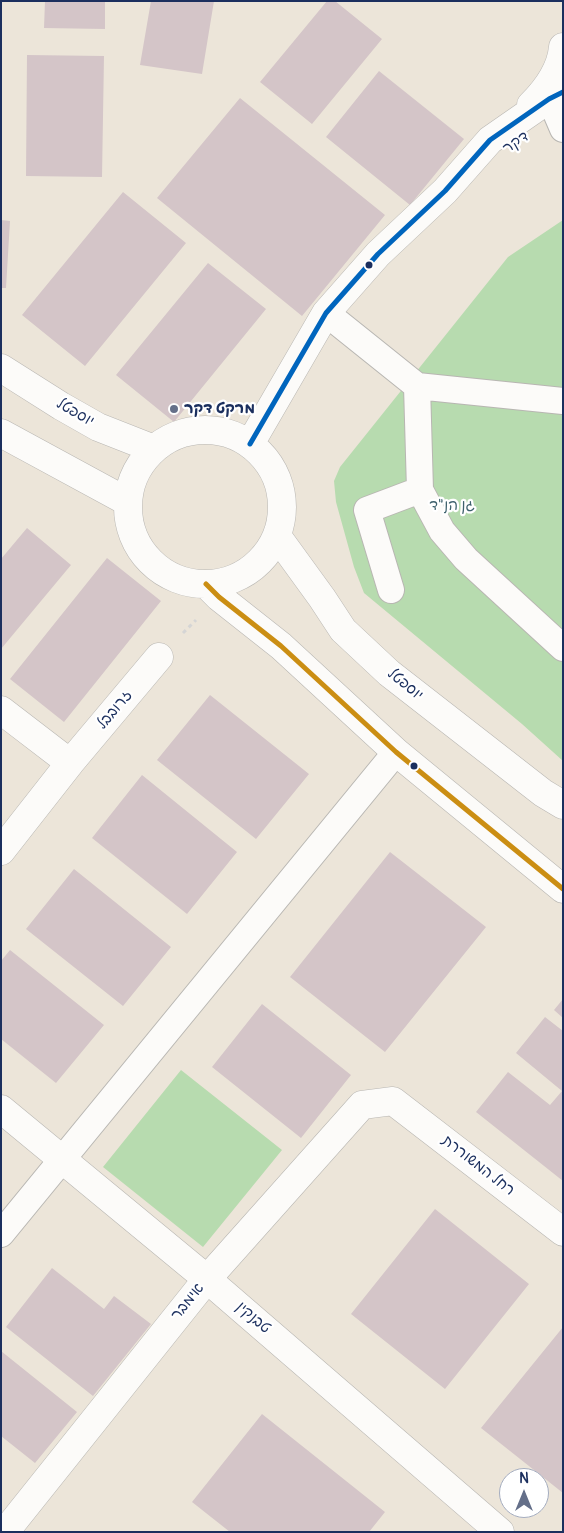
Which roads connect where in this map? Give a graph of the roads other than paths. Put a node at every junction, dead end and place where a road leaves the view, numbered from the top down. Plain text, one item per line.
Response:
1 (563, 47) edge
2 (561, 113) edge
3 (490, 140) junction
4 (445, 191) junction
5 (326, 313) junction
6 (1, 368) edge
7 (416, 386) junction
8 (563, 401) edge
9 (1, 433) edge
10 (250, 444) junction
11 (154, 449) junction
12 (420, 490) junction
13 (128, 502) junction
14 (277, 536) junction
15 (213, 590) junction
16 (391, 590) dead end
17 (563, 648) edge
18 (159, 657) road end
19 (1, 710) edge
20 (396, 752) junction
21 (70, 763) junction
22 (563, 805) edge
23 (1, 851) edge
24 (563, 889) edge
25 (394, 1100) joint
26 (1, 1109) edge
27 (63, 1160) junction
28 (563, 1232) edge
29 (1, 1234) edge
30 (207, 1279) junction
31 (5, 1532) edge
32 (500, 1532) edge

1 - 3 street
2 - 3 street, דקר
2 - 4 street, דקר
3 - 4 street, דקר
4 - 5 street, דקר
5 - 7 street
5 - 10 street, דקר
6 - 11 street, יוספטל
7 - 8 street
7 - 12 street
9 - 13 street
10 - 11 street
10 - 14 street
11 - 13 street
12 - 16 street
12 - 17 street
13 - 15 street
14 - 15 street
14 - 22 street, יוספטל
15 - 20 street
18 - 21 street, זרובבל
19 - 21 street
20 - 24 street
20 - 27 street
21 - 23 street, זרובבל
25 - 28 street, רחל המשוררת
25 - 30 street, אימבר
26 - 27 street, טבנקין
27 - 29 street
27 - 30 street, טבנקין
30 - 31 street, אימבר
30 - 32 street, טבנקין

